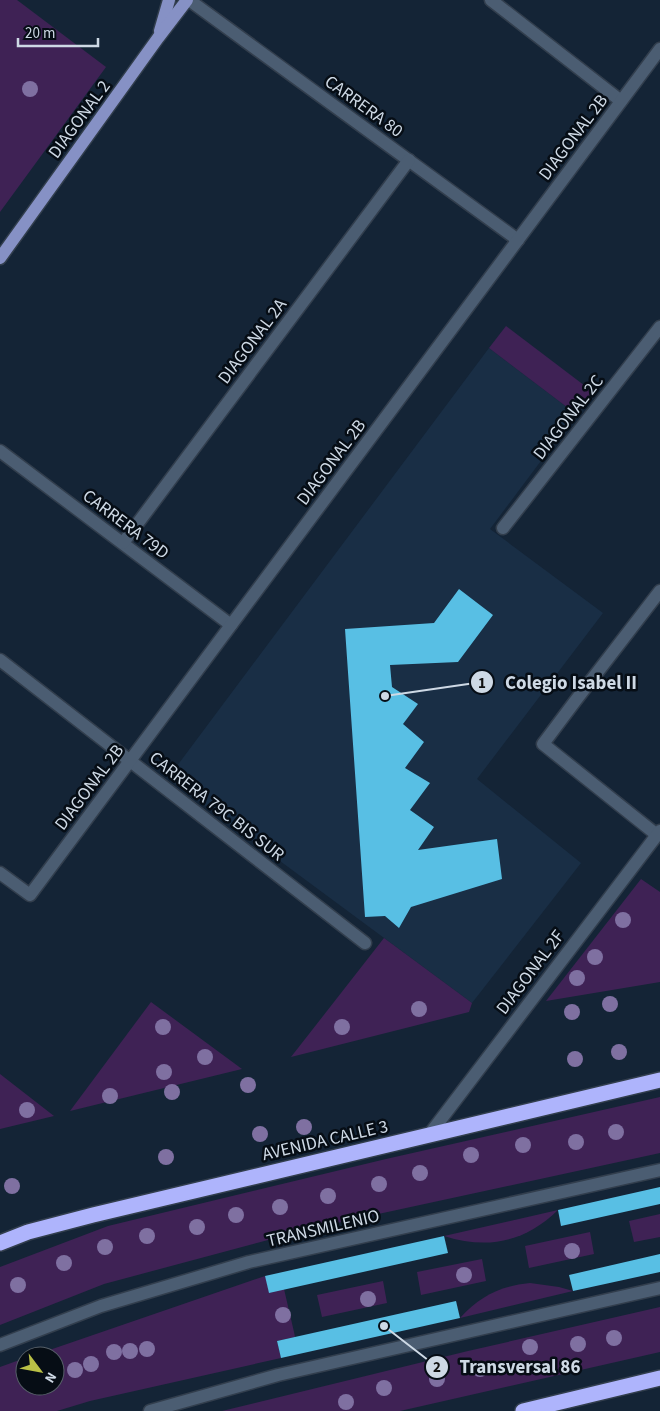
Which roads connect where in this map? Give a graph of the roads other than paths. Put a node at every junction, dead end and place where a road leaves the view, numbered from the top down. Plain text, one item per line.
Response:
1 (170, 0) edge
2 (188, 0) edge
3 (491, 0) edge
4 (158, 38) junction
5 (660, 49) edge
6 (621, 101) junction
7 (409, 160) junction
8 (518, 240) junction
9 (0, 258) edge
10 (660, 327) edge
11 (0, 451) edge
12 (503, 528) dead end
13 (122, 543) junction
14 (660, 590) edge
15 (232, 625) junction
16 (0, 660) edge
17 (130, 761) junction
18 (659, 833) edge
19 (0, 872) edge
20 (365, 943) dead end
21 (660, 1080) edge
22 (429, 1135) junction
23 (660, 1170) edge
24 (28, 1232) junction
25 (0, 1236) edge
26 (0, 1243) edge
27 (660, 1288) edge
28 (0, 1345) edge
29 (660, 1378) edge
30 (150, 1411) edge
31 (523, 1411) edge

1 - 4 main road
2 - 4 main road, DIAGONAL 2
2 - 7 street, CARRERA 80
3 - 6 street
4 - 9 main road, DIAGONAL 2
5 - 6 street, DIAGONAL 2B
6 - 8 street, DIAGONAL 2B
7 - 8 street, CARRERA 80
7 - 13 street, DIAGONAL 2A
8 - 15 street, DIAGONAL 2B
10 - 12 street, DIAGONAL 2C
11 - 13 street, CARRERA 79D
13 - 15 street, CARRERA 79D
14 - 18 street
15 - 17 street, DIAGONAL 2B
16 - 17 street, CARRERA 79C BIS SUR
17 - 19 street, DIAGONAL 2B
17 - 20 street, CARRERA 79C BIS SUR
18 - 22 street, DIAGONAL 2F
21 - 22 highway, AVENIDA CALLE 3
22 - 24 highway, AVENIDA CALLE 3
23 - 28 street, TRANSMILENIO
24 - 25 main road
24 - 26 highway, AVENIDA CALLE 3
27 - 30 street
29 - 31 highway

